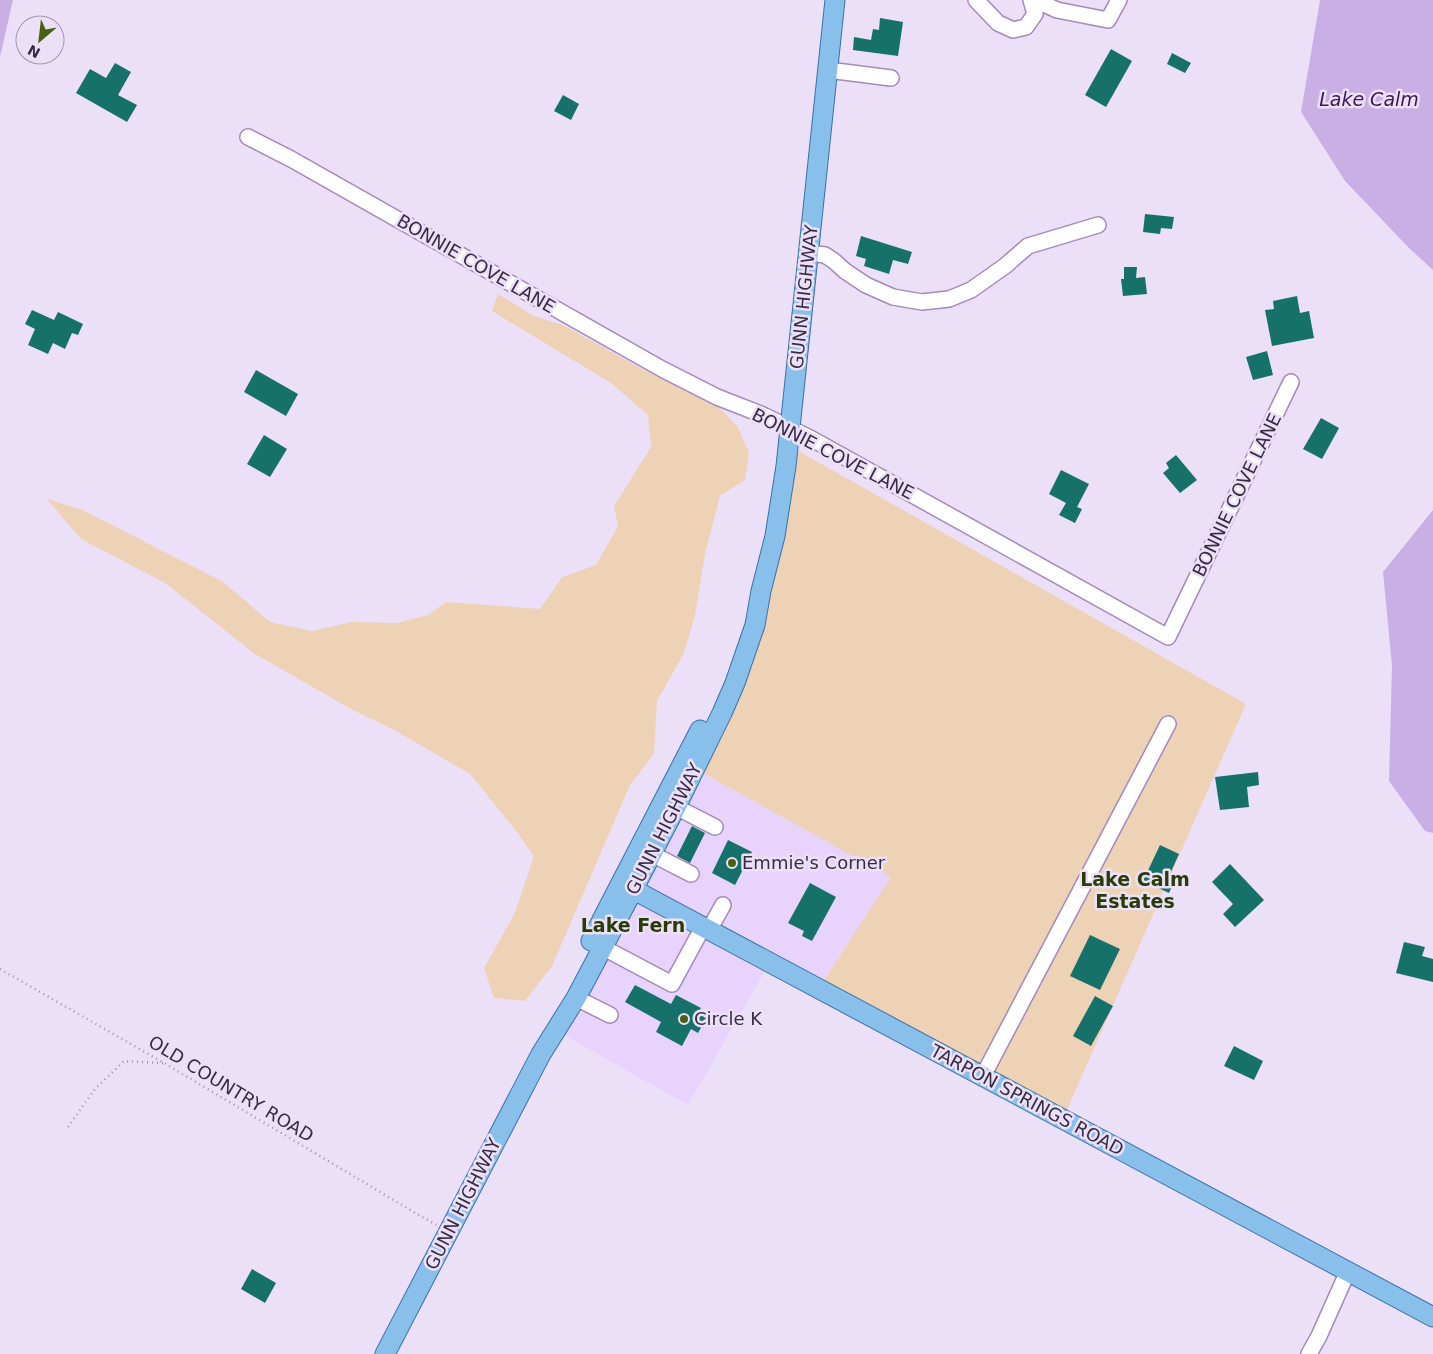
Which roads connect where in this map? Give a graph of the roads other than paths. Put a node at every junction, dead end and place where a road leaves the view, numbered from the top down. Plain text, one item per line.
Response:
1 (835, 0) edge
2 (976, 0) edge
3 (1031, 0) edge
4 (1035, 0) edge
5 (1119, 0) edge
6 (828, 70) junction
7 (891, 78) dead end
8 (248, 136) dead end
9 (1098, 225) dead end
10 (809, 253) junction
11 (1291, 382) dead end
12 (790, 428) junction
13 (761, 592) junction
14 (1168, 724) dead end
15 (676, 807) junction
16 (715, 827) dead end
17 (652, 854) junction
18 (690, 874) dead end
19 (627, 886) junction
20 (723, 905) dead end
21 (706, 928) junction
22 (602, 948) junction
23 (576, 998) junction
24 (610, 1016) dead end
25 (541, 1054) junction
26 (983, 1076) junction
27 (1348, 1271) junction
28 (1433, 1317) edge
29 (386, 1354) edge
30 (1309, 1354) edge

1 - 6 main road, GUNN HIGHWAY
2 - 3 street
4 - 5 street
6 - 7 street
6 - 10 main road, GUNN HIGHWAY
8 - 12 street, BONNIE COVE LANE
9 - 10 street
10 - 12 main road, GUNN HIGHWAY
11 - 12 street, BONNIE COVE LANE
12 - 13 main road, GUNN HIGHWAY
13 - 15 main road, GUNN HIGHWAY
13 - 19 main road, GUNN HIGHWAY
14 - 26 street
15 - 16 street
15 - 17 main road, GUNN HIGHWAY
17 - 18 street
17 - 19 main road, GUNN HIGHWAY
19 - 21 main road, TARPON SPRINGS ROAD
19 - 22 main road, GUNN HIGHWAY
19 - 25 main road, GUNN HIGHWAY
20 - 21 street
21 - 22 street
21 - 26 main road, TARPON SPRINGS ROAD
22 - 23 main road, GUNN HIGHWAY
23 - 24 street
23 - 25 main road, GUNN HIGHWAY
25 - 29 main road, GUNN HIGHWAY
26 - 27 main road, TARPON SPRINGS ROAD
27 - 28 main road, TARPON SPRINGS ROAD
27 - 30 street

